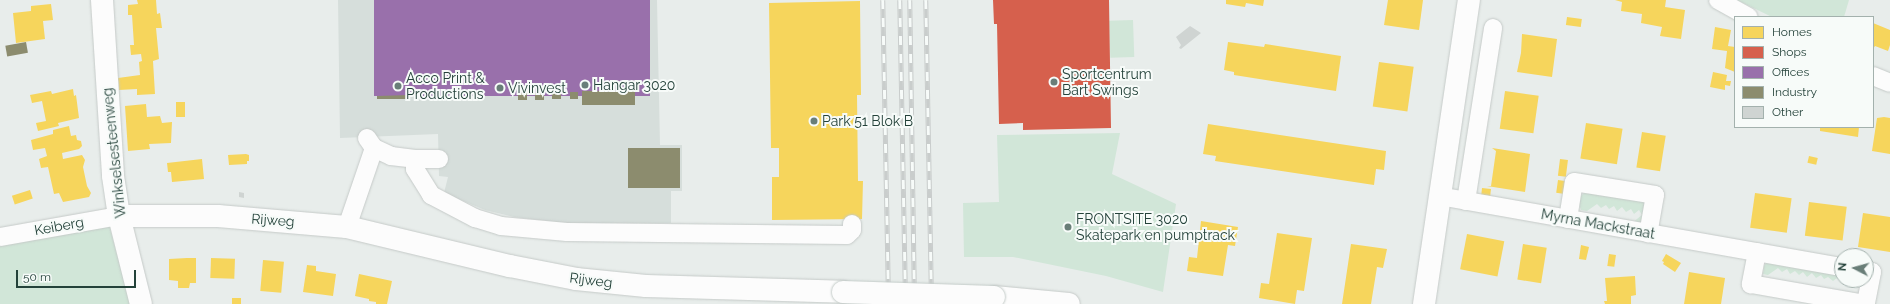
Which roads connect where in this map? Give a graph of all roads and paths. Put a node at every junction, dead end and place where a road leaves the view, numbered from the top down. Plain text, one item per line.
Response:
1 (102, 0) edge
2 (1469, 0) edge
3 (1718, 0) edge
4 (1747, 16) edge
5 (1493, 28) dead end
6 (1874, 76) edge
7 (1890, 82) edge
8 (414, 159) junction
9 (439, 159) dead end
10 (1439, 196) junction
11 (1466, 201) junction
12 (119, 216) junction
13 (1568, 219) junction
14 (852, 224) dead end
15 (347, 227) junction
16 (1648, 233) junction
17 (0, 237) edge
18 (1757, 252) junction
19 (1834, 266) edge
20 (1868, 288) edge
21 (141, 304) edge
22 (1069, 304) edge
23 (1424, 304) edge
24 (1865, 304) edge

1 - 12 street, Winkselsesteenweg
2 - 10 street
3 - 4 street
5 - 11 street
6 - 7 street
8 - 9 street
8 - 14 street
8 - 15 street
10 - 11 street, Myrna Mackstraat
10 - 23 street
11 - 13 street, Myrna Mackstraat
12 - 15 street, Rijweg
12 - 17 street, Keiberg
12 - 21 street, Winkselsesteenweg
13 - 16 street, Myrna Mackstraat
13 - 16 street
15 - 22 street, Rijweg, bridge
16 - 18 street, Myrna Mackstraat
18 - 19 street, Myrna Mackstraat
18 - 24 street
20 - 24 street

